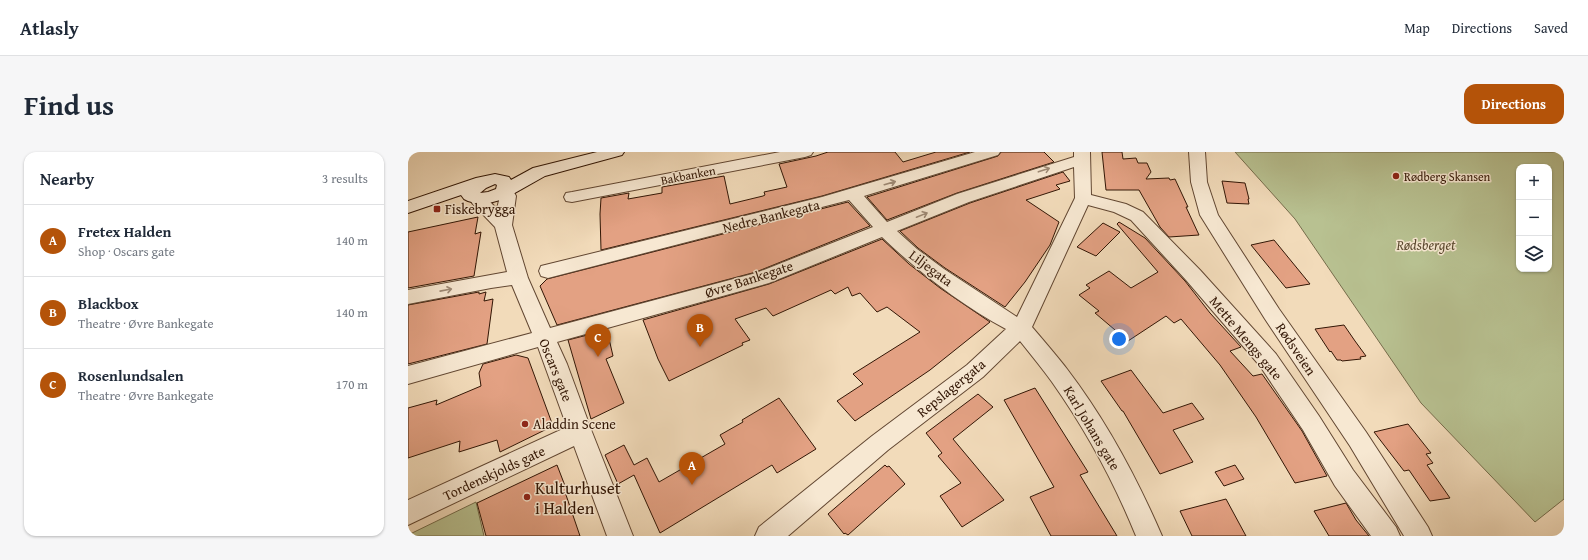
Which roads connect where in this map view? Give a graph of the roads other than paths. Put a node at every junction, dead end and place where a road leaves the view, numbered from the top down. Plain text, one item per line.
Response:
1 (616, 152) edge
2 (805, 152) edge
3 (992, 152) edge
4 (1196, 152) edge
5 (1082, 155) edge
6 (490, 190) junction
7 (853, 194) junction
8 (572, 197) dead end
9 (1083, 198) junction
10 (408, 207) edge
11 (503, 225) junction
12 (886, 230) junction
13 (548, 271) dead end
14 (518, 278) junction
15 (408, 297) edge
16 (1021, 328) junction
17 (544, 338) junction
18 (408, 375) edge
19 (580, 432) junction
20 (408, 513) edge
21 (620, 536) edge
22 (768, 536) edge
23 (1149, 536) edge
24 (1387, 536) edge
25 (1419, 536) edge

1 - 6 street
2 - 8 street, Bakbanken
7 -> 3 street, Nedre Bankegata
4 - 25 street, Rødsveien
5 - 9 street
12 -> 5 street, Øvre Bankegate
6 - 10 street
6 - 11 street, Oscars gate
6 - 11 street, Oscars gate
7 - 12 street, Liljegata
7 - 13 street, Nedre Bankegata
9 - 16 street, Repslagergata
9 - 24 street, Mette Mengs gate
11 - 14 street, Oscars gate
12 - 16 street, Liljegata
12 - 17 street, Øvre Bankegate
15 -> 14 street
14 - 17 street, Oscars gate
16 - 22 street, Repslagergata
16 - 23 street, Karl Johans gate
17 - 18 street, Øvre Bankegate
17 - 19 street, Oscars gate
19 - 20 street, Tordenskjolds gate
19 - 21 street, Oscars gate

